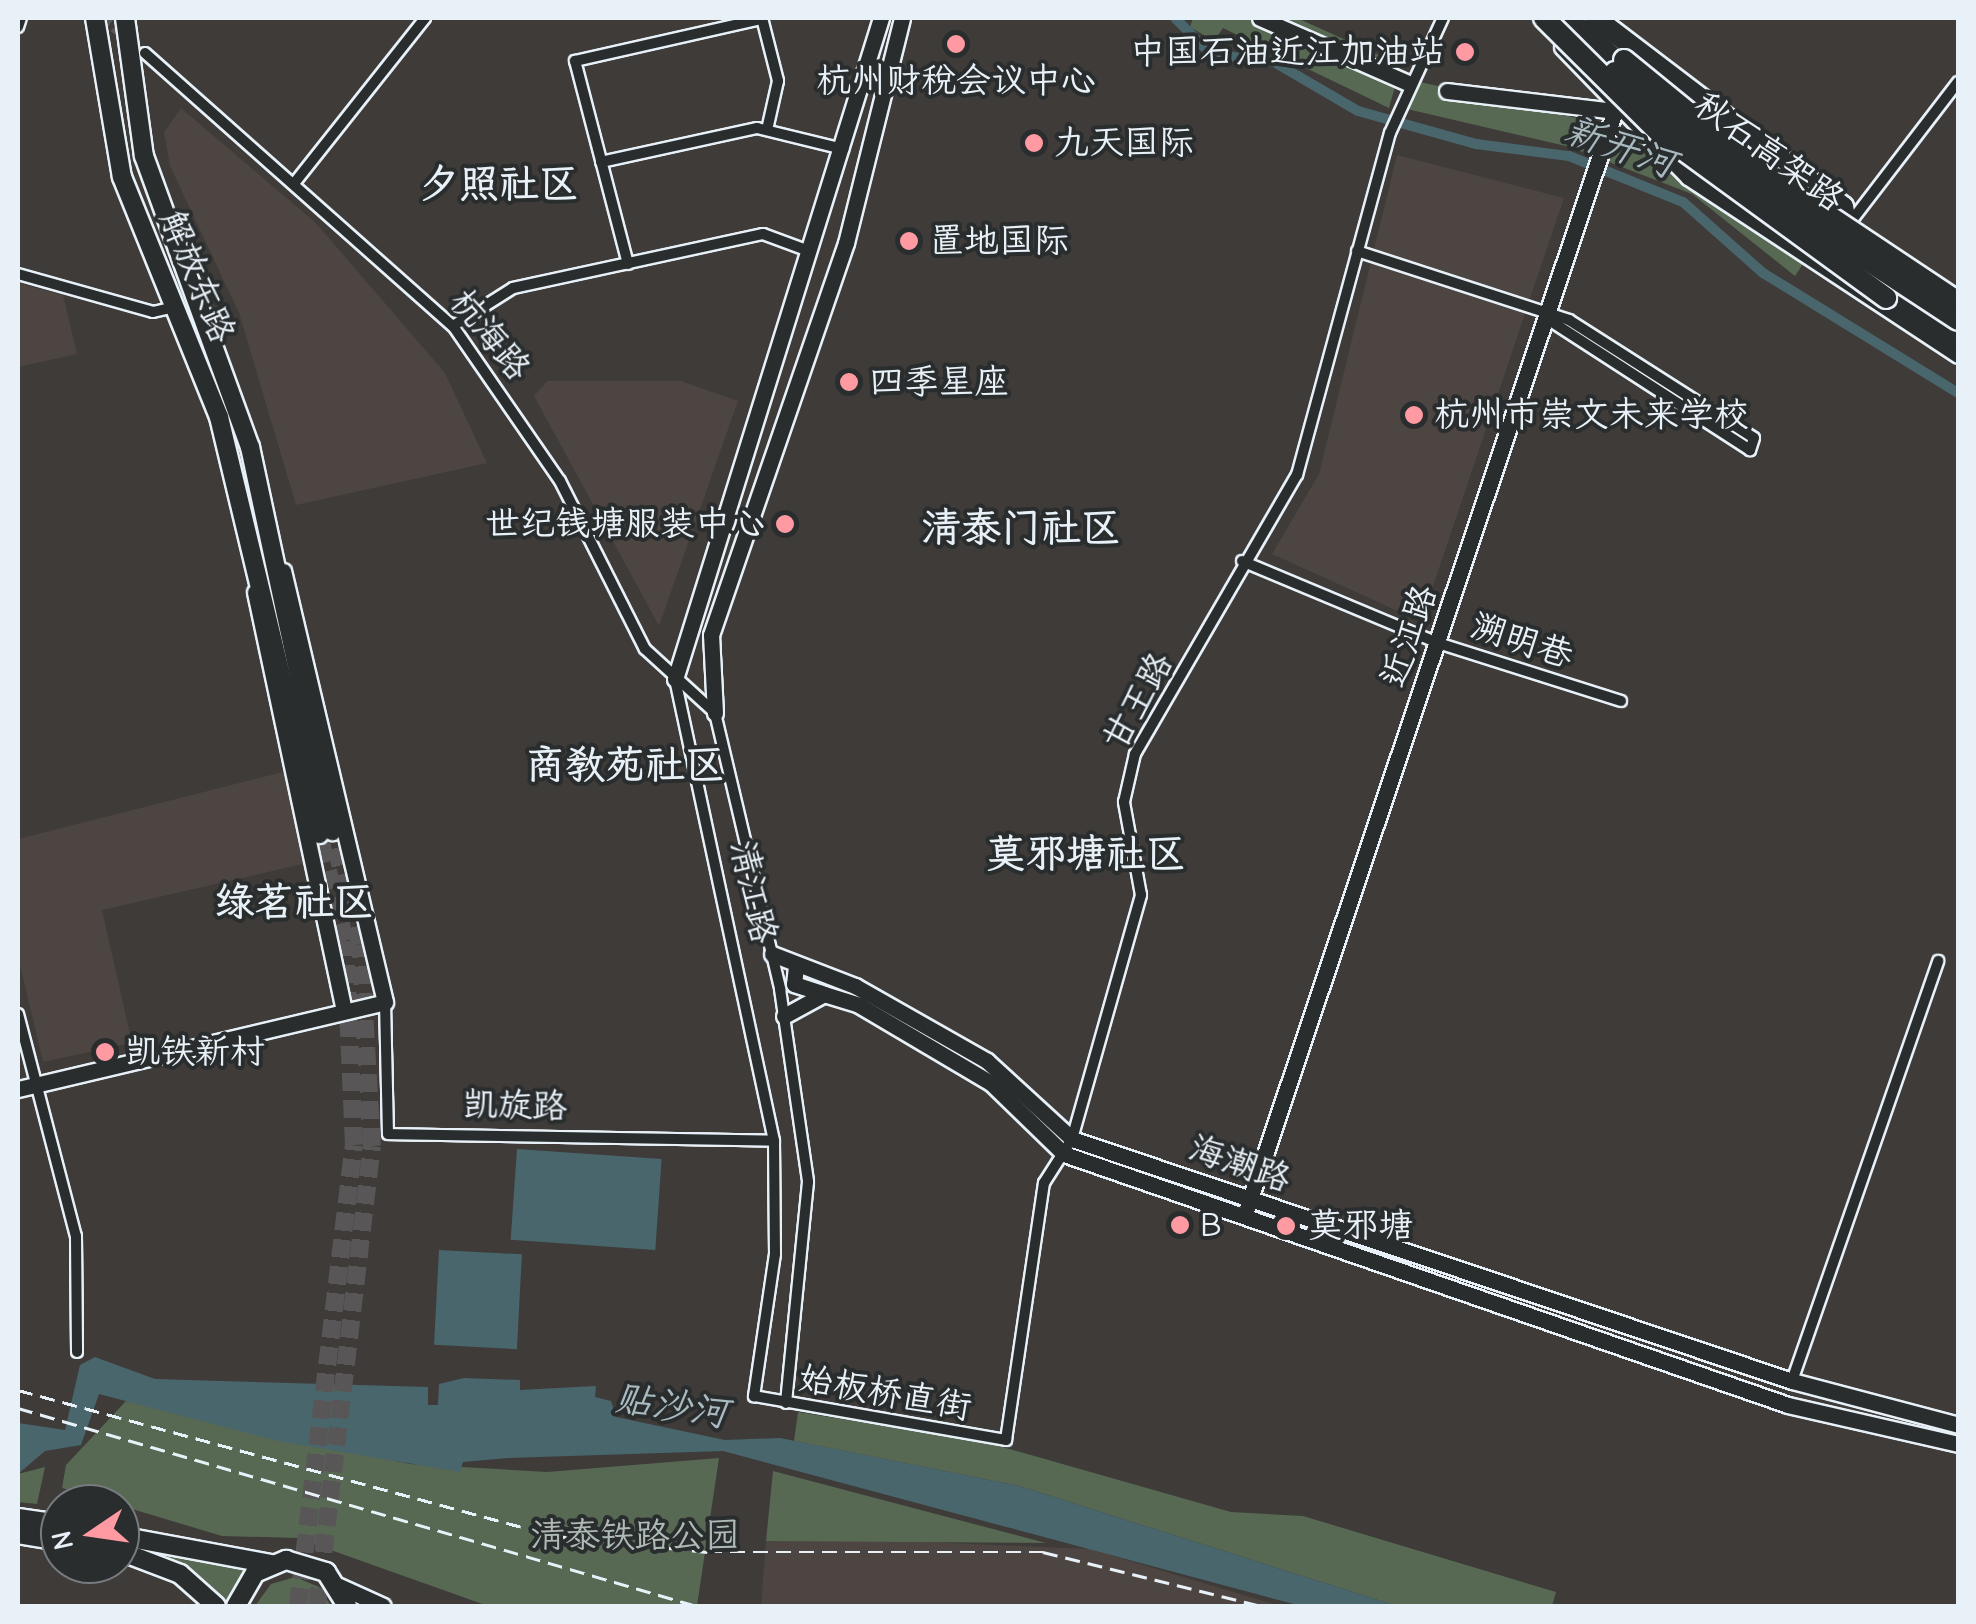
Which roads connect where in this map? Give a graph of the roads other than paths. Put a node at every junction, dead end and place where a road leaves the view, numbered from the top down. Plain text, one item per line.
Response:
1 (21, 18) edge
2 (95, 18) edge
3 (124, 18) tunnel mouth
4 (425, 18) edge
5 (762, 18) edge
6 (881, 18) edge
7 (902, 18) edge
8 (1260, 18) edge
9 (1443, 18) edge
10 (1540, 18) edge
11 (1554, 18) edge
12 (1569, 18) edge
13 (1577, 18) edge
14 (1596, 18) edge
15 (18, 28) edge
16 (145, 53) dead end
17 (1640, 80) junction
18 (1958, 82) edge
19 (1408, 83) junction
20 (1447, 91) dead end
21 (1621, 104) junction
22 (767, 130) junction
23 (843, 149) junction
24 (601, 162) junction
25 (296, 181) junction
26 (1847, 226) junction
27 (1829, 248) junction
28 (809, 251) junction
29 (1357, 251) junction
30 (628, 264) junction
31 (1814, 267) junction
32 (18, 274) edge
33 (1958, 299) edge
34 (175, 307) junction
35 (1546, 318) junction
36 (1958, 320) edge
37 (453, 326) junction
38 (1958, 332) edge
39 (1958, 341) edge
40 (1958, 355) edge
41 (276, 553) junction
42 (254, 558) junction
43 (1242, 562) junction
44 (1438, 643) junction
45 (675, 679) junction
46 (1621, 702) dead end
47 (715, 713) junction
48 (772, 954) junction
49 (1938, 961) dead end
50 (796, 966) junction
51 (824, 994) junction
52 (384, 1002) junction
53 (344, 1010) junction
54 (18, 1014) edge
55 (784, 1016) junction
56 (36, 1085) junction
57 (18, 1089) edge
58 (774, 1141) junction
59 (1068, 1147) junction
60 (1251, 1198) junction
61 (1244, 1217) junction
62 (77, 1352) dead end
63 (1792, 1381) junction
64 (754, 1396) joint
65 (786, 1404) junction
66 (1958, 1425) edge
67 (1006, 1440) joint
68 (1958, 1444) edge
69 (140, 1547) edge
70 (140, 1553) edge
71 (272, 1564) junction
72 (339, 1586) junction
73 (216, 1606) edge
74 (236, 1606) edge
75 (347, 1606) edge
76 (383, 1606) edge

1 - 15 street
2 - 34 main road, 解放东路
3 - 41 main road, 解放东路
4 - 25 street
5 - 22 street
5 - 24 street
6 - 23 main road, 清江路
7 - 47 main road, 清江路
8 - 19 main road
9 - 19 street, 甘王路
10 - 21 main road
10 - 39 highway, bridge
11 - 36 highway, 秋石高架路, bridge
12 - 17 main road
13 - 33 highway, 秋石高架路, bridge
14 - 26 highway
16 - 25 street, 杭海路
17 - 21 main road, 近江路
17 - 26 main road
18 - 26 street
19 - 29 street, 甘王路
20 - 21 main road
21 - 27 main road
21 - 31 main road
21 - 35 main road, 近江路
22 - 23 street
22 - 24 street
23 - 28 main road, 清江路
24 - 30 street
25 - 37 street, 杭海路
26 - 27 street
26 - 33 main road
27 - 31 street
27 - 38 main road
28 - 30 street
28 - 45 main road, 清江路
29 - 35 street
29 - 43 street, 甘王路
30 - 37 street
31 - 40 main road
32 - 34 street
34 - 42 main road, 解放东路
35 - 35 street
35 - 44 main road, 近江路
37 - 45 street, 杭海路
41 - 42 main road, 解放东路
41 - 52 main road, 解放东路
42 - 53 main road, 解放东路
43 - 44 street, 溯明巷
43 - 59 street, 甘王路
44 - 46 street, 溯明巷
44 - 60 main road, 近江路
45 - 47 street, 杭海路
45 - 58 street, 清江路
47 - 48 street, 清江路
48 - 50 main road, 海潮路
48 - 55 street, 清江路
49 - 63 street
50 - 51 main road, 海潮路
50 - 59 main road, 海潮路
51 - 55 main road
51 - 59 main road, 海潮路
52 - 53 main road
52 - 58 street, 凯旋路
53 - 56 main road
54 - 56 street
55 - 65 street, 清江路
56 - 57 main road
56 - 62 street
58 - 64 street, 清江路
59 - 60 main road, 海潮路
59 - 61 main road, 海潮路
59 - 67 street, 甘王路
60 - 61 main road, 近江路
60 - 63 main road, 海潮路
61 - 68 main road, 海潮路
63 - 66 main road, 海潮路
64 - 65 street, 始板桥直街
65 - 67 street, 始板桥直街
69 - 71 main road
70 - 73 main road
71 - 72 main road
71 - 74 main road
72 - 75 main road
72 - 76 main road

